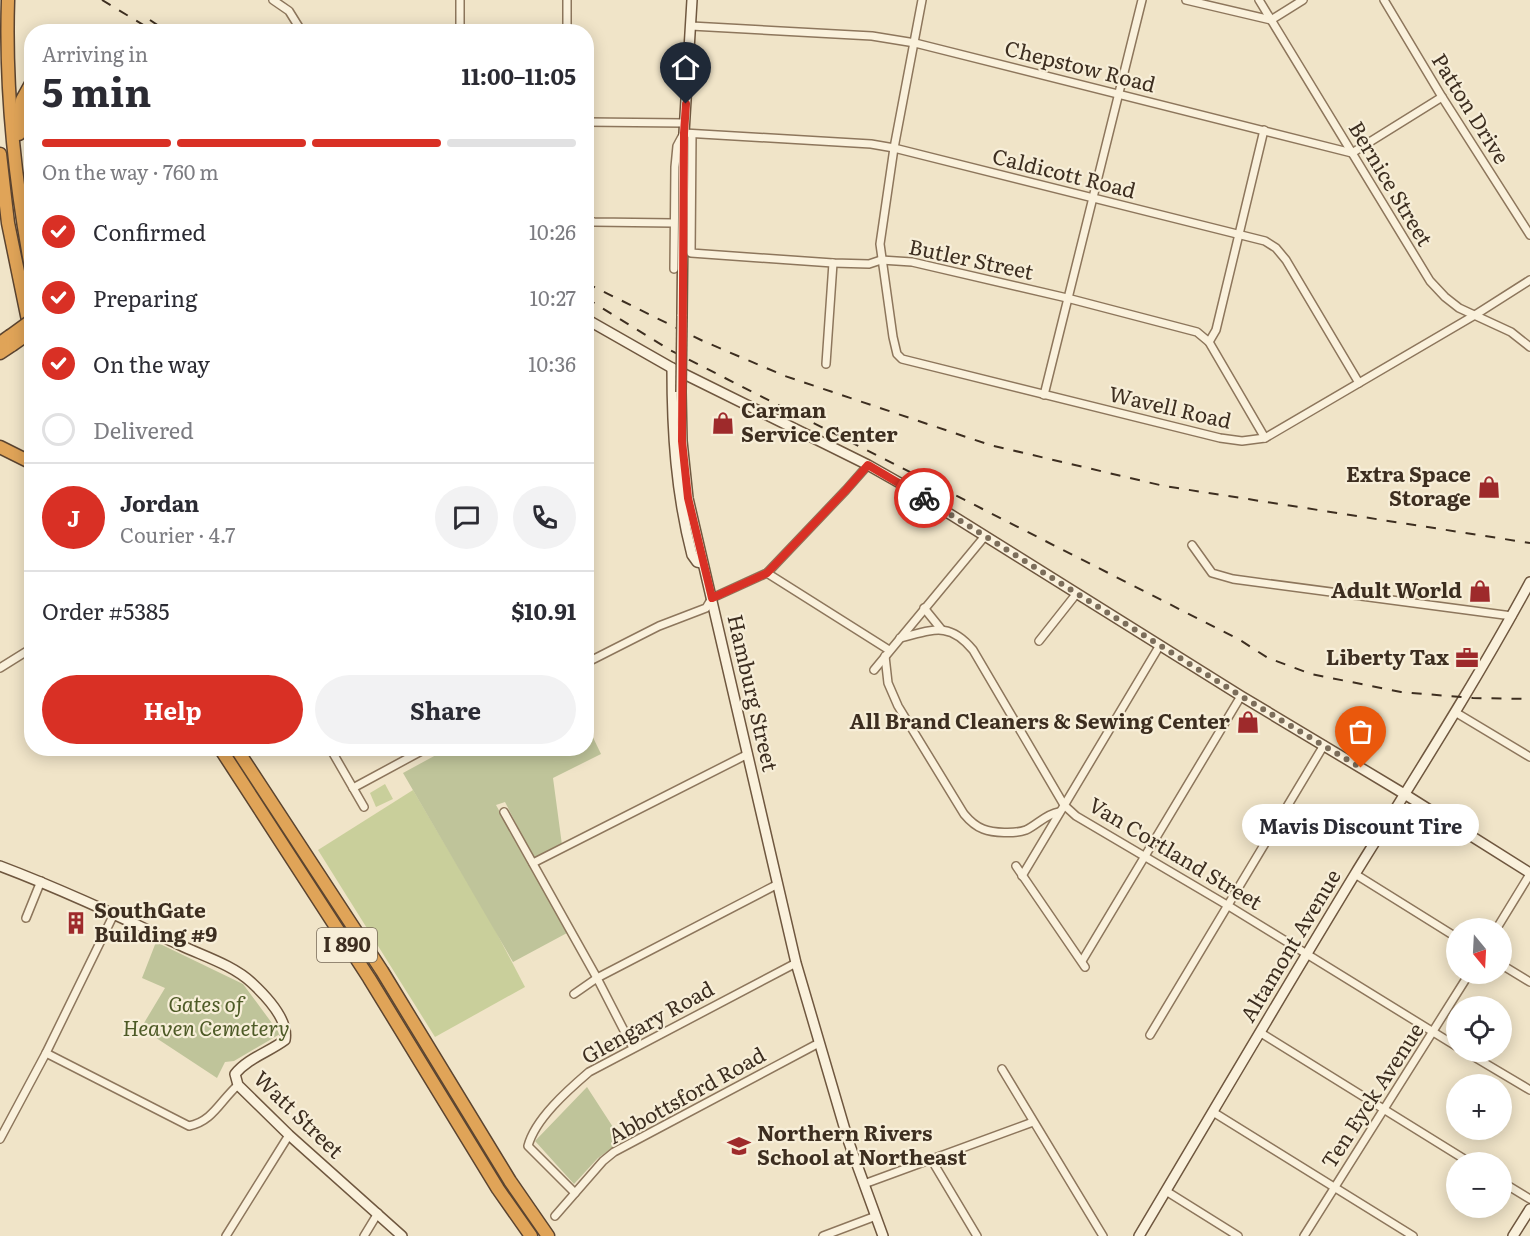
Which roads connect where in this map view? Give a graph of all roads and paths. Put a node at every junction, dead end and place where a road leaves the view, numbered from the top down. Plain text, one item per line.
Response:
1 (8, 0) edge
2 (273, 0) edge
3 (460, 0) edge
4 (567, 0) edge
5 (692, 0) edge
6 (922, 0) edge
7 (1142, 0) edge
8 (1186, 0) edge
9 (1259, 0) edge
10 (1303, 0) edge
11 (1384, 0) edge
12 (1271, 20) junction
13 (297, 24) edge
14 (460, 24) edge
15 (567, 24) edge
16 (691, 26) junction
17 (915, 43) junction
18 (1119, 93) junction
19 (24, 96) edge
20 (1442, 97) junction
21 (594, 123) edge
22 (687, 130) junction
23 (1264, 130) junction
24 (894, 148) junction
25 (1352, 153) junction
26 (0, 154) edge
27 (18, 190) junction
28 (1093, 199) junction
29 (594, 222) edge
30 (674, 223) junction
31 (24, 226) edge
32 (1240, 234) junction
33 (1530, 235) edge
34 (881, 260) junction
35 (833, 263) junction
36 (674, 269) dead end
37 (1530, 280) edge
38 (1067, 298) junction
39 (24, 299) edge
40 (1475, 315) junction
41 (594, 324) edge
42 (24, 327) edge
43 (24, 334) edge
44 (7, 341) edge
45 (1209, 342) junction
46 (1530, 347) edge
47 (0, 353) edge
48 (826, 364) dead end
49 (672, 368) junction
50 (1359, 383) junction
51 (1044, 394) junction
52 (1265, 438) junction
53 (0, 447) edge
54 (24, 459) edge
55 (868, 465) junction
56 (985, 536) junction
57 (1192, 545) dead end
58 (702, 563) junction
59 (767, 573) junction
60 (1530, 582) edge
61 (1077, 593) junction
62 (712, 598) junction
63 (924, 608) junction
64 (1512, 616) junction
65 (941, 630) junction
66 (900, 638) junction
67 (1039, 640) dead end
68 (1160, 645) junction
69 (24, 653) edge
70 (887, 653) junction
71 (594, 659) edge
72 (0, 668) edge
73 (874, 670) dead end
74 (1241, 696) junction
75 (1455, 712) junction
76 (1324, 745) junction
77 (748, 754) junction
78 (225, 756) edge
79 (241, 756) edge
80 (335, 756) edge
81 (412, 756) edge
82 (1530, 757) edge
83 (353, 788) junction
84 (1406, 795) junction
85 (1064, 805) junction
86 (364, 807) dead end
87 (504, 812) dead end
88 (1059, 812) junction
89 (1145, 858) junction
90 (533, 863) junction
91 (0, 866) edge
92 (1016, 866) dead end
93 (1530, 873) edge
94 (1355, 874) junction
95 (1022, 876) junction
96 (41, 881) junction
97 (778, 885) junction
98 (1227, 905) junction
99 (114, 914) junction
100 (26, 918) dead end
101 (1503, 918) edge
102 (1446, 931) edge
103 (1308, 954) junction
104 (796, 963) junction
105 (1512, 971) edge
106 (597, 978) junction
107 (1530, 982) edge
108 (1463, 984) edge
109 (574, 994) dead end
110 (1434, 1032) junction
111 (1260, 1033) junction
112 (1150, 1035) dead end
113 (1446, 1040) edge
114 (819, 1043) junction
115 (633, 1048) junction
116 (46, 1053) junction
117 (1483, 1062) edge
118 (1002, 1070) dead end
119 (238, 1085) junction
120 (1530, 1090) edge
121 (1383, 1110) junction
122 (1213, 1112) junction
123 (1033, 1122) junction
124 (289, 1135) junction
125 (0, 1139) edge
126 (1452, 1152) edge
127 (931, 1159) junction
128 (864, 1184) junction
129 (1333, 1188) junction
130 (1512, 1188) edge
131 (1166, 1191) junction
132 (575, 1193) junction
133 (1530, 1199) edge
134 (1530, 1209) edge
135 (378, 1214) junction
136 (555, 1216) dead end
137 (876, 1216) junction
138 (1530, 1219) edge
139 (226, 1236) edge
140 (364, 1236) edge
141 (402, 1236) edge
142 (531, 1236) edge
143 (548, 1236) edge
144 (823, 1236) edge
145 (883, 1236) edge
146 (977, 1236) edge
147 (1103, 1236) edge
148 (1139, 1236) edge
149 (1238, 1236) edge
150 (1304, 1236) edge
151 (1413, 1236) edge
152 (1514, 1236) edge
153 (1520, 1236) edge

1 - 27 highway
2 - 13 street
3 - 14 street
4 - 15 street
5 - 16 main road, Hamburg Street
6 - 17 street
7 - 18 street
8 - 12 street
9 - 12 street, Bernice Street
10 - 12 street
11 - 20 street, Patton Drive
12 - 25 street, Bernice Street
16 - 17 street, Chepstow Road
16 - 22 main road, Hamburg Street
17 - 18 street, Chepstow Road
17 - 24 street
18 - 23 street, Chepstow Road
18 - 28 street
19 - 27 highway
20 - 25 street
20 - 33 street, Patton Drive
21 - 22 street, Caldicott Road
22 - 24 street, Caldicott Road
22 - 30 street
22 - 35 street, Butler Street
22 - 58 main road, Hamburg Street, bridge
23 - 25 street, Chepstow Road
23 - 32 street
24 - 28 street, Caldicott Road
24 - 34 street
25 - 40 street, Bernice Street
26 - 39 highway
27 - 31 highway
28 - 32 street, Caldicott Road
28 - 38 street
29 - 30 street
30 - 36 street
32 - 45 street
32 - 50 street, Caldicott Road
34 - 35 street, Butler Street
34 - 38 street, Butler Street
34 - 51 street, Wavell Road
35 - 48 street
37 - 40 street, Wavell Road
38 - 45 street, Butler Street
38 - 51 street
40 - 46 street, Bernice Street
40 - 50 street, Wavell Road
41 - 49 main road
42 - 44 highway, bridge
43 - 44 highway, bridge
44 - 47 highway
45 - 52 street
49 - 55 main road
49 - 58 main road
50 - 52 street, Wavell Road
51 - 52 street, Wavell Road
53 - 54 highway
55 - 56 main road
55 - 59 street
56 - 61 main road
56 - 63 street
57 - 64 street
58 - 62 main road, Hamburg Street
59 - 62 street
59 - 70 street
60 - 64 main road, Altamont Avenue
61 - 67 street
61 - 68 main road
62 - 71 street
62 - 77 main road, Hamburg Street
63 - 65 street, Van Cortland Street
63 - 66 street
64 - 75 main road, Altamont Avenue
65 - 66 street
65 - 85 street, Van Cortland Street
66 - 70 street
68 - 74 main road
68 - 85 street
69 - 72 street
70 - 73 street
70 - 88 street
74 - 76 main road
74 - 89 street
75 - 82 street
75 - 84 main road, Altamont Avenue
76 - 84 main road
76 - 98 street
77 - 90 street
77 - 97 main road, Hamburg Street
78 - 142 highway, I 890
79 - 143 highway, I 890
80 - 83 street
81 - 83 street
83 - 86 street
84 - 93 main road
84 - 94 main road, Altamont Avenue
85 - 88 street
85 - 89 street, Van Cortland Street
87 - 90 street
88 - 95 street
89 - 95 street
89 - 98 street, Van Cortland Street
90 - 106 street
91 - 96 main road, Watt Street
92 - 95 street
93 - 101 street
94 - 102 street
94 - 103 main road, Altamont Avenue
96 - 99 main road, Watt Street
96 - 100 street
97 - 104 main road, Hamburg Street
97 - 106 street
98 - 103 street, Van Cortland Street
98 - 112 street
99 - 116 street
99 - 119 main road, Watt Street
103 - 110 street, Van Cortland Street
103 - 111 main road, Altamont Avenue
104 - 114 main road, Hamburg Street
104 - 115 street, Glengary Road
105 - 107 street
106 - 109 street
106 - 115 street
108 - 110 street, Ten Eyck Avenue
110 - 113 street, Van Cortland Street
110 - 121 street, Ten Eyck Avenue
111 - 121 street
111 - 122 main road, Altamont Avenue
114 - 128 main road, Hamburg Street
114 - 132 street, Abbottsford Road
115 - 132 street, Glengary Road
116 - 119 street
116 - 125 street
117 - 120 street
118 - 123 street
119 - 124 main road, Watt Street
121 - 126 street
121 - 129 street, Ten Eyck Avenue
122 - 129 street
122 - 131 main road, Altamont Avenue
123 - 127 street
123 - 147 street
124 - 135 main road, Watt Street
124 - 139 street
127 - 128 street
127 - 146 street
128 - 137 main road, Hamburg Street
129 - 150 street, Ten Eyck Avenue
129 - 151 street
130 - 133 street
131 - 148 main road, Altamont Avenue
131 - 149 street
132 - 136 street, Abbottsford Road
134 - 152 main road
135 - 140 street
135 - 141 main road, Watt Street
137 - 144 street
137 - 145 main road, Hamburg Street
138 - 153 main road

